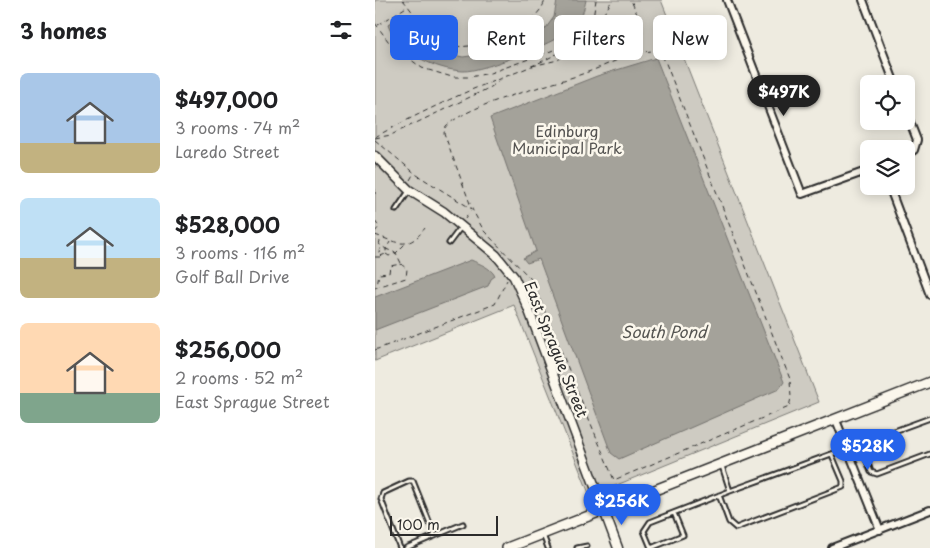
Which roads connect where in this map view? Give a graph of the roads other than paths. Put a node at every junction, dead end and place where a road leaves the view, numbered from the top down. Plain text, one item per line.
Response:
1 (727, 0) edge
2 (863, 0) edge
3 (892, 75) edge
4 (913, 130) edge
5 (915, 147) edge
6 (375, 156) edge
7 (860, 173) edge
8 (409, 190) junction
9 (892, 195) edge
10 (396, 210) dead end
11 (463, 223) junction
12 (449, 243) dead end
13 (930, 295) edge
14 (930, 382) edge
15 (930, 418) edge
16 (836, 420) junction
17 (861, 444) junction
18 (848, 449) junction
19 (930, 454) edge
20 (833, 455) junction
21 (721, 463) junction
22 (730, 491) junction
23 (719, 495) junction
24 (930, 510) edge
25 (605, 511) junction
26 (674, 513) junction
27 (463, 524) dead end
28 (880, 530) junction
29 (543, 534) junction
30 (435, 536) junction
31 (587, 546) dead end
32 (400, 548) edge
33 (406, 548) edge
34 (507, 548) edge
35 (548, 548) edge
36 (577, 548) edge
37 (618, 548) edge
38 (651, 548) edge
39 (832, 548) edge

1 - 7 street
2 - 3 street
4 - 5 street
6 - 8 street, East Sprague Street
8 - 10 lane
8 - 11 street, East Sprague Street
9 - 13 street
11 - 12 lane
11 - 25 street, East Sprague Street
14 - 16 main road
15 - 17 lane
16 - 18 street
16 - 21 main road
17 - 18 lane
17 - 19 lane
18 - 20 lane
18 - 28 street
20 - 22 lane
20 - 23 lane
21 - 22 lane
21 - 25 main road
22 - 23 lane
23 - 26 lane
24 - 28 street
25 - 29 main road
25 - 37 street, East Sprague Street
26 - 38 lane
26 - 38 lane
27 - 30 lane
28 - 39 street
29 - 34 main road
29 - 35 lane
30 - 32 lane
30 - 33 lane
31 - 36 lane

